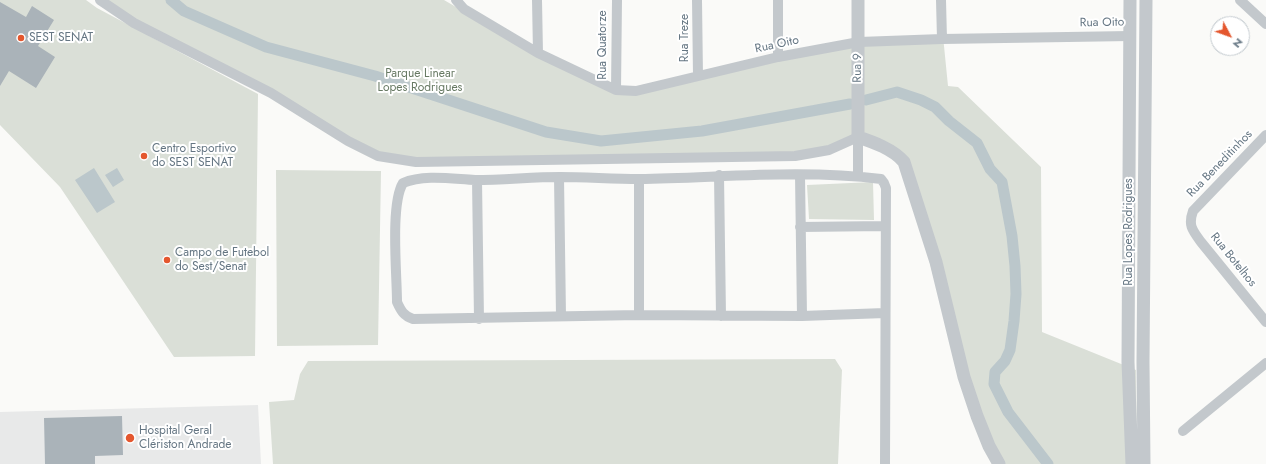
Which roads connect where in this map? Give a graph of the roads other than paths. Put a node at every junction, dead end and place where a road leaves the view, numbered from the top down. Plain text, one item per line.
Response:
1 (100, 0) edge
2 (456, 0) edge
3 (537, 0) edge
4 (616, 0) edge
5 (697, 0) edge
6 (778, 0) edge
7 (858, 0) edge
8 (941, 0) edge
9 (1130, 0) edge
10 (1146, 0) edge
11 (1240, 0) edge
12 (1266, 24) edge
13 (1130, 36) junction
14 (942, 39) junction
15 (859, 42) junction
16 (538, 53) junction
17 (778, 57) junction
18 (698, 76) junction
19 (616, 90) junction
20 (1130, 132) junction
21 (1145, 133) junction
22 (1266, 135) edge
23 (858, 137) junction
24 (719, 175) junction
25 (800, 175) junction
26 (858, 176) junction
27 (559, 177) junction
28 (639, 179) junction
29 (477, 180) junction
30 (1193, 211) joint
31 (885, 226) junction
32 (800, 227) junction
33 (885, 313) junction
34 (639, 315) junction
35 (561, 316) junction
36 (721, 316) junction
37 (802, 316) junction
38 (479, 319) junction
39 (1266, 322) edge
40 (1266, 363) edge
41 (1183, 431) dead end
42 (885, 464) edge
43 (999, 464) edge
44 (1132, 464) edge
45 (1144, 464) edge

1 - 23 street
2 - 16 street, Rua Oito
3 - 16 street
4 - 19 street, Rua Quatorze
5 - 18 street, Rua Treze
6 - 17 street
7 - 15 street, Rua 9
8 - 14 street
9 - 13 street, Rua Lopes Rodrigues
10 - 21 street, Rua Lopes Rodrigues
11 - 12 street
13 - 14 street, Rua Oito
13 - 20 street, Rua Lopes Rodrigues
14 - 15 street, Rua Oito
15 - 17 street, Rua Oito
15 - 23 street, Rua 9
16 - 19 street, Rua Oito
17 - 18 street, Rua Oito
18 - 19 street, Rua Oito
20 - 21 street
20 - 44 street, Rua Lopes Rodrigues
21 - 45 street, Rua Lopes Rodrigues
22 - 30 street, Rua Beneditinhos
23 - 26 street
23 - 43 street
24 - 25 street
24 - 28 street
24 - 36 street
25 - 26 street
25 - 32 street
26 - 31 street
27 - 28 street
27 - 29 street
27 - 35 street
28 - 34 street
29 - 38 street
29 - 38 street
30 - 39 street, Rua Botelhos
31 - 32 street
31 - 33 street
32 - 37 street
33 - 37 street
33 - 42 street
34 - 35 street
34 - 36 street
35 - 38 street
36 - 37 street
40 - 41 street

